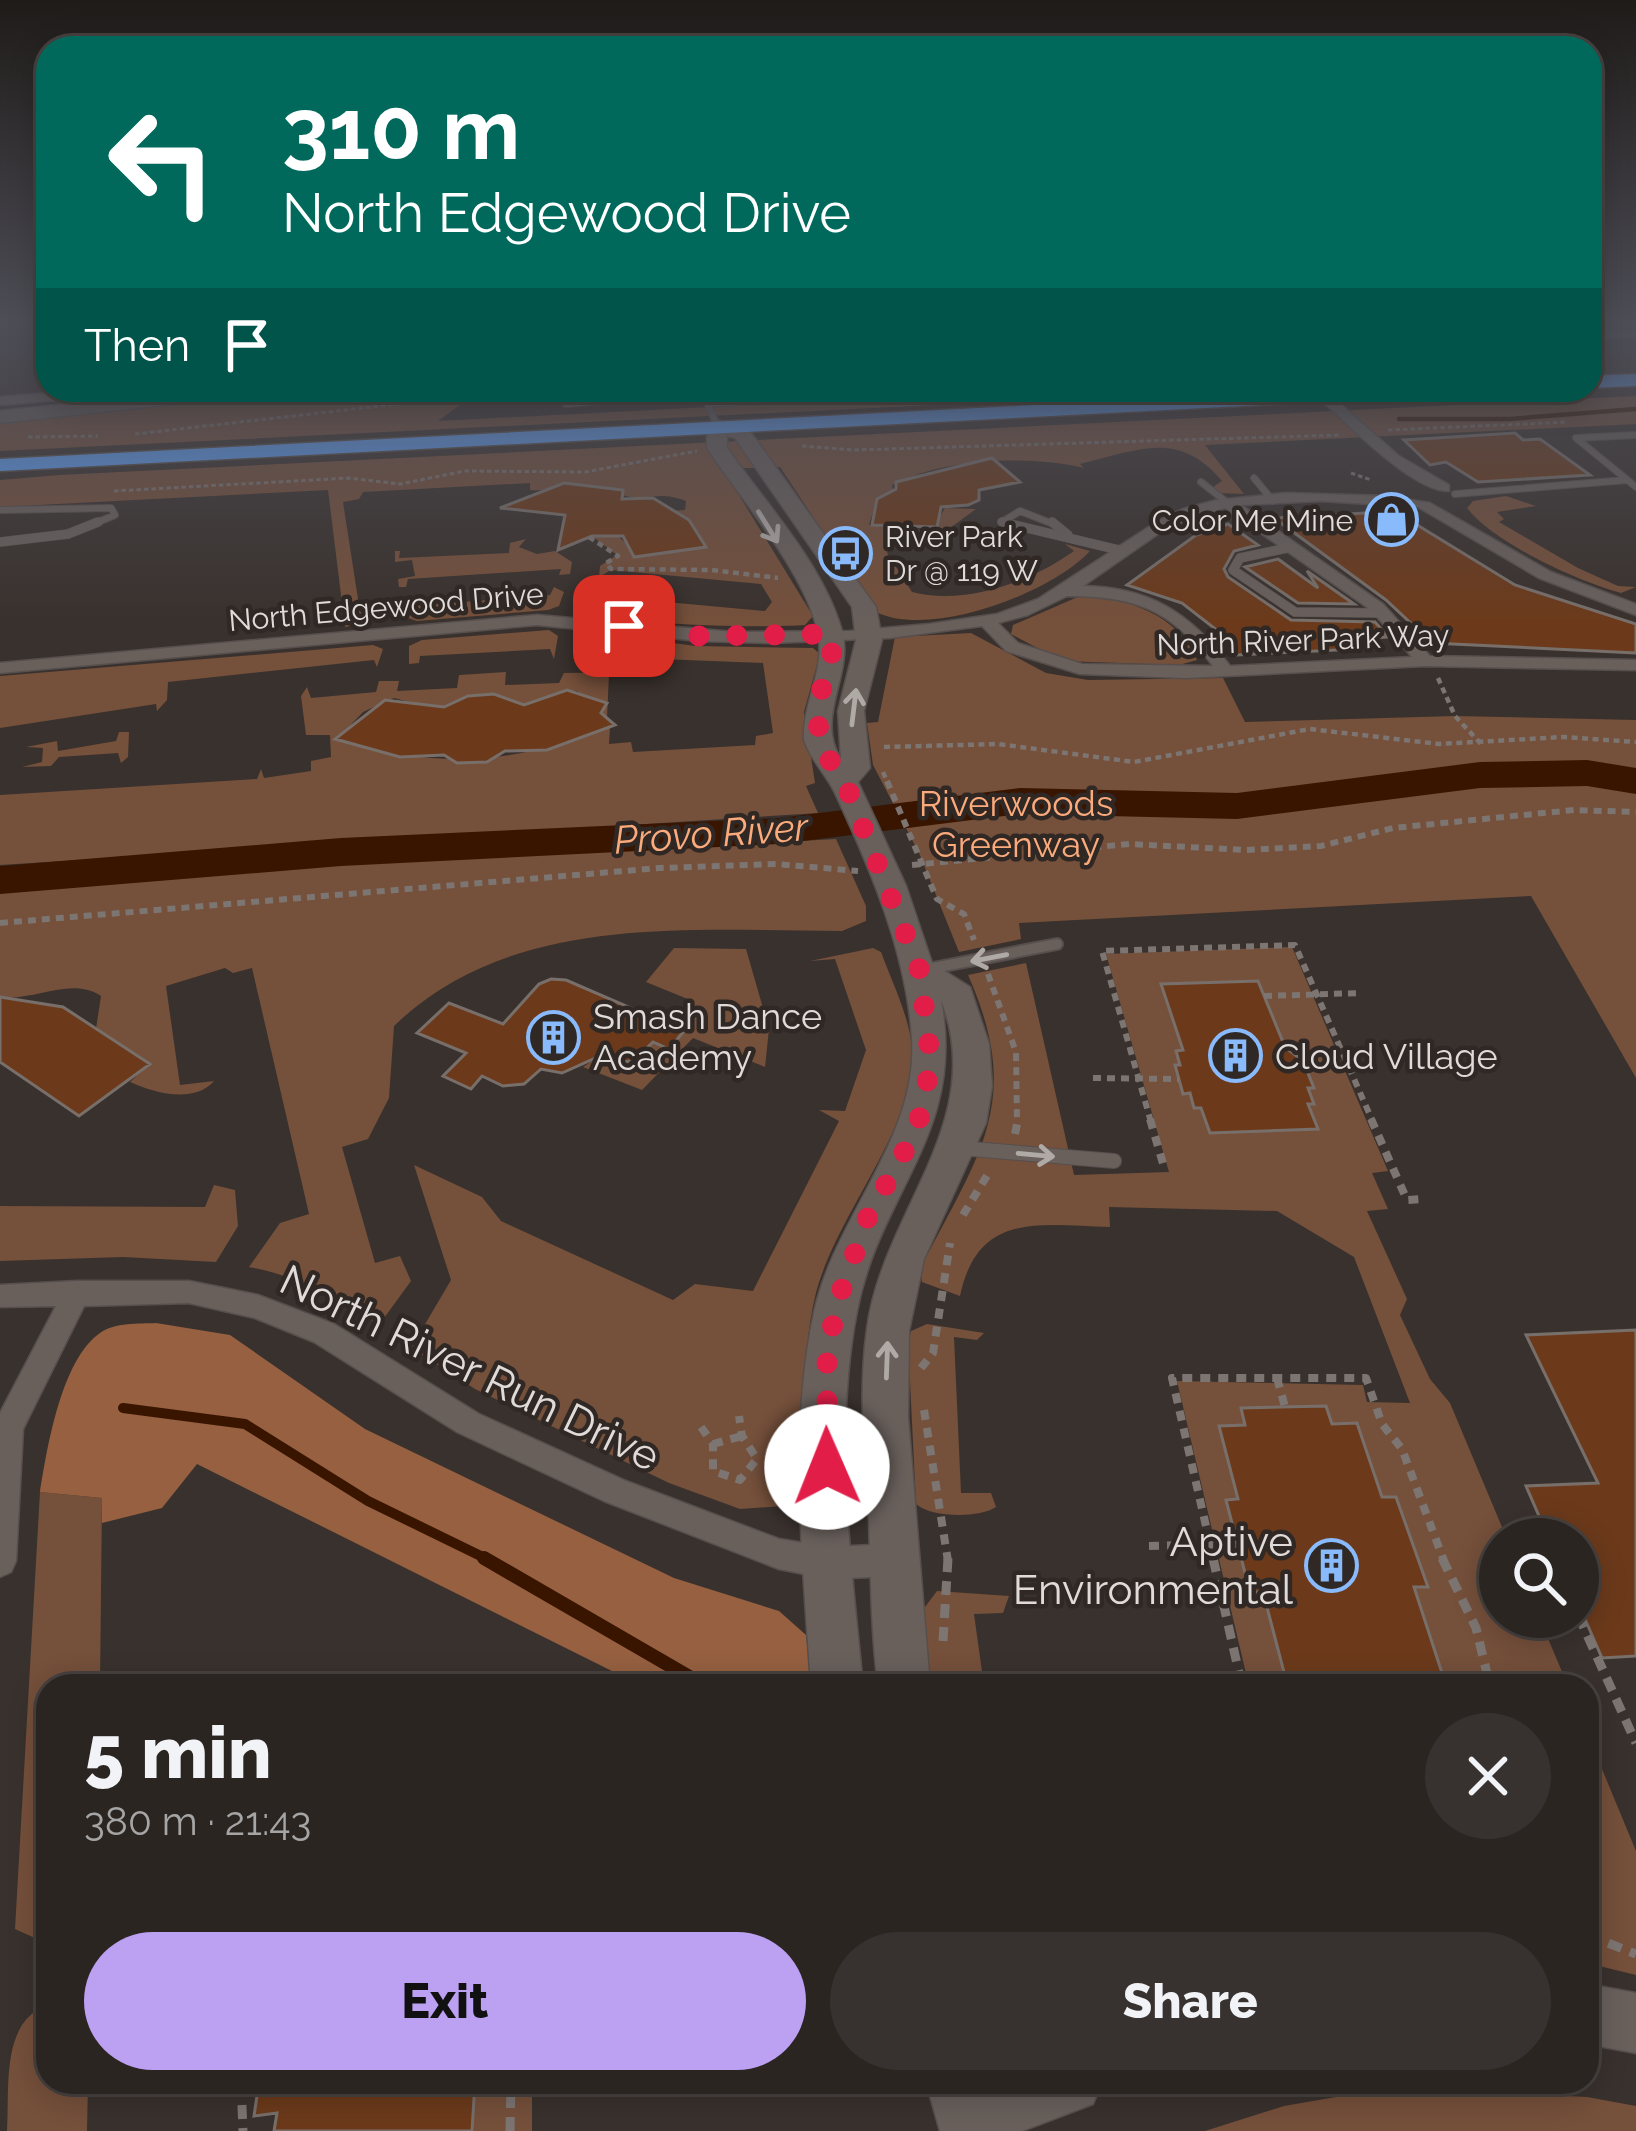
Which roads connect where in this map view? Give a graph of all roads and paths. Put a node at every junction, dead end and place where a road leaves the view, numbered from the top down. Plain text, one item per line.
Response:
1 (230, 423) edge
2 (592, 423) edge
3 (713, 423) edge
4 (725, 423) edge
5 (1363, 423) edge
6 (1526, 423) edge
7 (1373, 431) junction
8 (1343, 434) dead end
9 (130, 435) dead end
10 (1636, 435) edge
11 (107, 436) dead end
12 (14, 438) dead end
13 (796, 445) dead end
14 (706, 448) dead end
15 (1394, 459) junction
16 (0, 465) edge
17 (1254, 478) dead end
18 (1627, 480) junction
19 (1201, 482) dead end
20 (1636, 487) edge
21 (1403, 489) junction
22 (111, 491) dead end
23 (1451, 495) junction
24 (1343, 499) junction
25 (1273, 501) junction
26 (1229, 504) junction
27 (1420, 505) junction
28 (0, 510) edge
29 (1068, 535) junction
30 (589, 537) dead end
31 (1482, 537) junction
32 (0, 542) edge
33 (1292, 547) junction
34 (1123, 551) junction
35 (1095, 571) junction
36 (778, 578) dead end
37 (1066, 591) junction
38 (1124, 594) junction
39 (1636, 610) edge
40 (1384, 613) junction
41 (986, 621) junction
42 (849, 632) junction
43 (1425, 661) junction
44 (1636, 665) edge
45 (0, 668) edge
46 (1225, 671) junction
47 (881, 735) dead end
48 (1636, 742) edge
49 (1482, 745) junction
50 (884, 747) junction
51 (1636, 812) edge
52 (878, 864) junction
53 (923, 864) junction
54 (0, 923) edge
55 (1057, 944) dead end
56 (981, 959) junction
57 (920, 971) junction
58 (1361, 993) dead end
59 (1317, 994) junction
60 (1264, 996) dead end
61 (1093, 1078) dead end
62 (1179, 1078) dead end
63 (1139, 1081) junction
64 (958, 1148) junction
65 (1001, 1152) junction
66 (1114, 1161) dead end
67 (1164, 1167) dead end
68 (1423, 1199) dead end
69 (77, 1292) junction
70 (0, 1296) edge
71 (920, 1369) dead end
72 (1277, 1378) junction
73 (921, 1392) dead end
74 (1285, 1407) dead end
75 (739, 1416) dead end
76 (700, 1427) dead end
77 (742, 1436) junction
78 (712, 1444) junction
79 (1210, 1544) junction
80 (1238, 1544) dead end
81 (1150, 1546) dead end
82 (894, 1560) junction
83 (0, 1561) edge
84 (829, 1563) junction
85 (1588, 1638) edge
86 (942, 1658) dead end
87 (836, 1674) edge
88 (903, 1674) edge
89 (1239, 1674) edge
90 (1487, 1674) edge
91 (1636, 1743) edge
92 (1599, 1940) edge
93 (1636, 1954) edge
94 (1599, 2016) edge
95 (1636, 2023) edge
96 (241, 2094) edge
97 (512, 2094) edge
98 (1027, 2094) edge
99 (965, 2111) edge
100 (243, 2131) edge
101 (510, 2131) edge

1 - 9 path
2 - 16 highway
3 -> 42 street
4 - 42 street
5 - 7 street
6 - 7 path
7 - 15 street
8 - 13 path
10 - 18 lane
11 - 12 path
14 - 22 path
15 - 21 street
15 - 23 street
17 - 25 lane
18 - 20 lane
18 - 23 lane
19 - 26 lane
21 - 23 street
21 - 24 street
21 - 27 street
23 - 27 street
23 - 31 street
24 - 25 street
24 - 27 street
25 - 26 street
26 - 33 street
26 - 34 street
27 - 31 street
28 - 32 lane
29 - 29 lane
29 - 34 lane
30 - 36 path
31 - 39 street
33 - 40 street
33 - 40 lane
34 - 35 street
35 - 37 street
35 - 38 street
37 - 38 street
37 - 41 street, North Edgewood Drive
38 - 46 street
40 - 43 street
41 - 42 street, North Edgewood Drive
41 - 46 street, North River Park Way
42 - 45 street, North Edgewood Drive
42 - 52 street
43 - 44 street, North River Park Way
43 - 46 street, North River Park Way
43 - 49 path
47 - 50 path
48 - 49 path
49 - 50 path
50 - 53 path
51 - 53 path
52 - 53 path
52 - 54 path
52 - 57 street
53 - 56 path
55 -> 56 lane
56 - 57 lane
56 - 65 path
57 - 64 street
57 - 84 street
58 - 59 path
59 - 60 path
59 - 63 path
59 - 68 path
61 - 63 path
62 - 63 path
63 - 67 path
64 - 65 lane
82 -> 64 street
65 -> 66 lane
65 - 71 path
69 - 70 street, North River Run Drive
69 - 83 street
69 - 84 street, North River Run Drive
72 - 74 path
72 - 79 path
72 - 90 path
73 - 86 path
75 - 77 path
76 - 78 path
77 - 78 path
77 - 78 path
79 - 80 path
79 - 81 path
79 - 89 path
82 - 84 street, North River Run Drive
82 - 88 street
84 - 87 street
85 - 91 path
92 - 93 path
94 - 95 street
96 - 100 path
97 - 101 path
98 - 99 street

